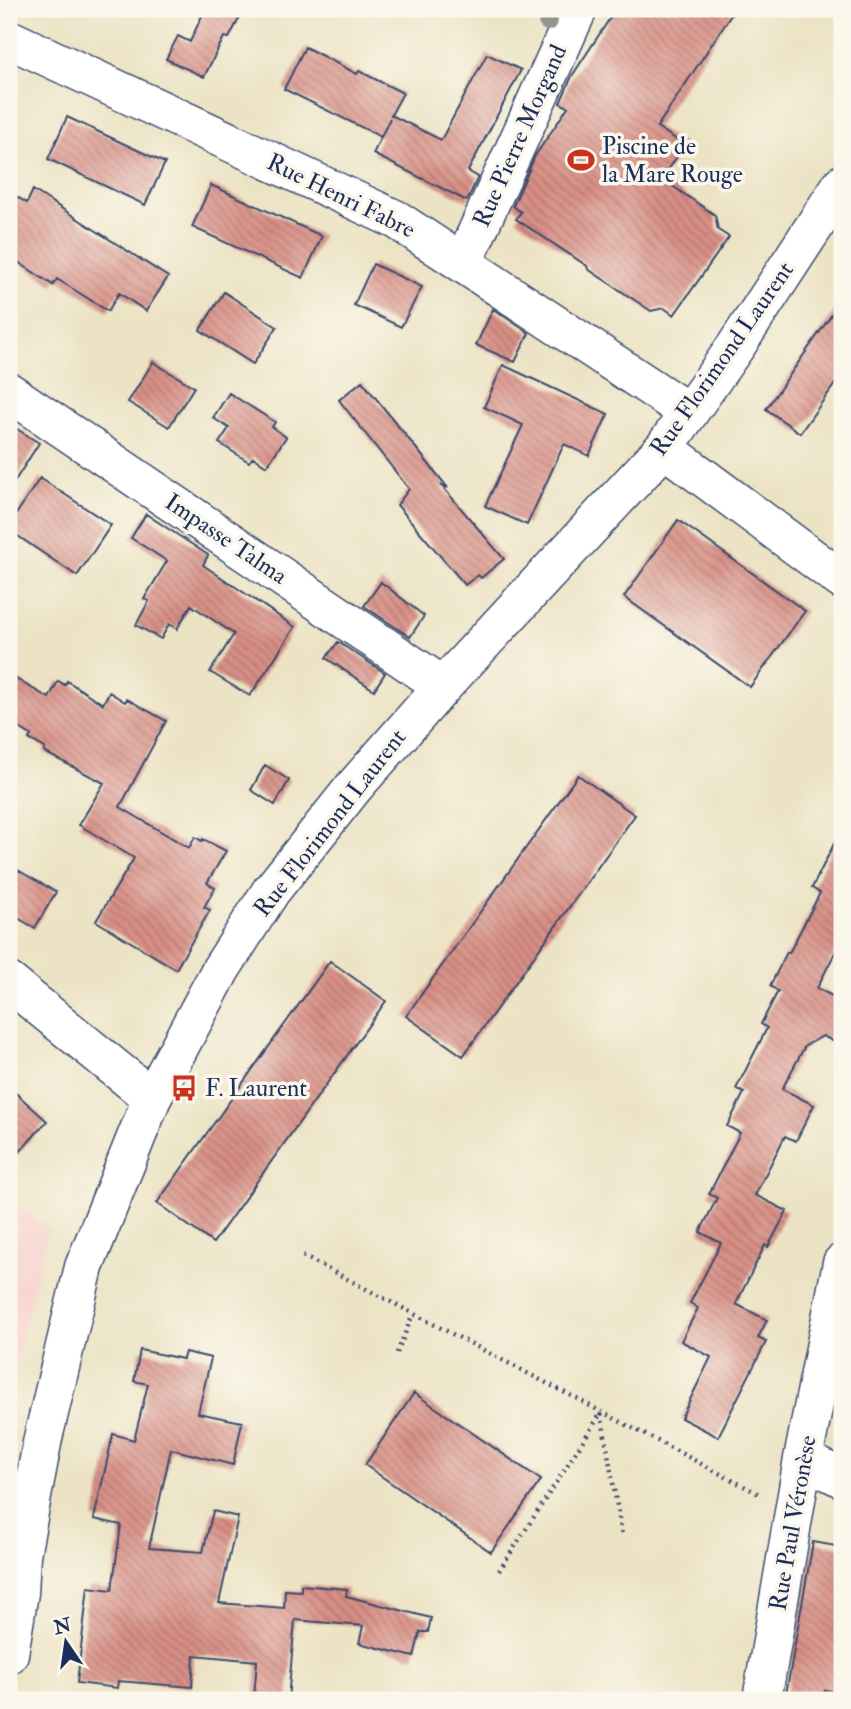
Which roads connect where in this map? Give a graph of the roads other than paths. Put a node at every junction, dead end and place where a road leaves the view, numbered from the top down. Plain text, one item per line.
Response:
1 (578, 9) edge
2 (9, 39) edge
3 (842, 184) edge
4 (463, 263) junction
5 (9, 392) edge
6 (688, 412) junction
7 (664, 448) junction
8 (842, 580) edge
9 (443, 685) junction
10 (9, 982) edge
11 (152, 1098) junction
12 (842, 1263) edge
13 (803, 1458) junction
14 (842, 1478) edge
15 (14, 1593) edge
16 (9, 1654) edge
17 (762, 1700) edge

1 - 4 street, Rue Pierre Morgand
2 - 4 street, Rue Henri Fabre
3 - 6 street, Rue Florimond Laurent
4 - 6 street, Rue Henri Fabre
5 - 9 street, Impasse Talma
6 - 7 street, Rue Florimond Laurent
7 - 8 street
7 - 9 street, Rue Florimond Laurent
9 - 11 street, Rue Florimond Laurent
10 - 11 street
11 - 15 street, Rue Florimond Laurent
12 - 13 street, Rue Paul Véronèse
13 - 14 street
13 - 17 street, Rue Paul Véronèse
15 - 16 street, Rue Florimond Laurent

